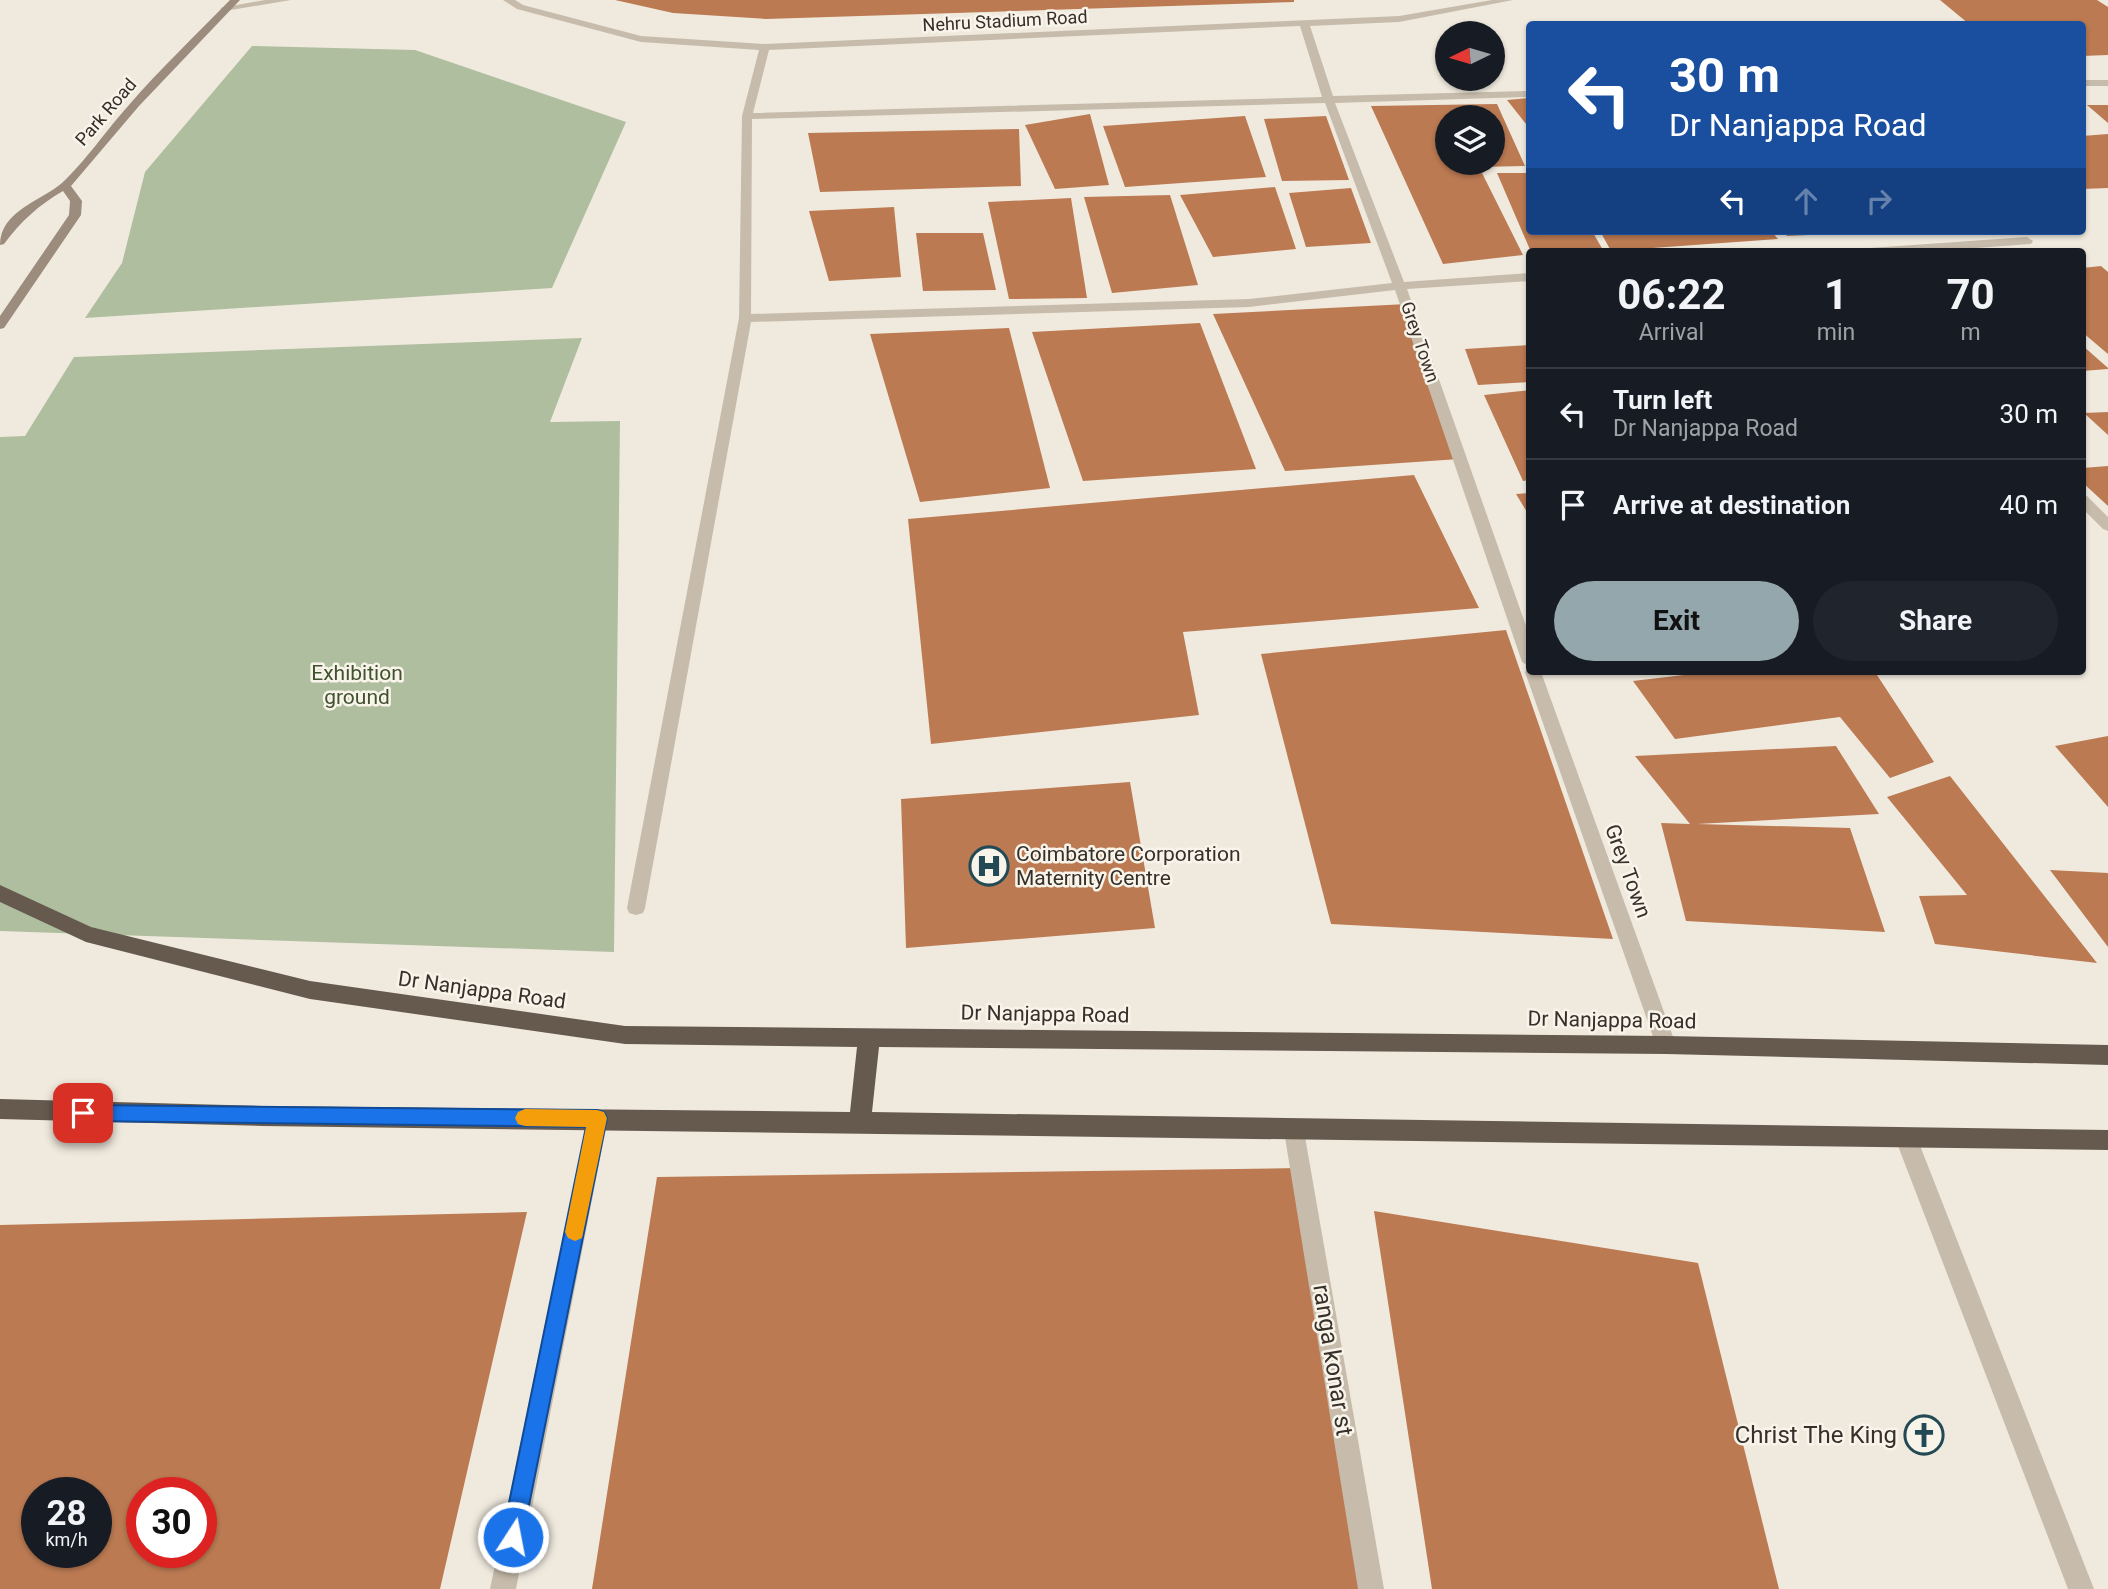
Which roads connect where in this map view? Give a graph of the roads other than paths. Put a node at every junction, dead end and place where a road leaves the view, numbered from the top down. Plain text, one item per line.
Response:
1 (235, 0) edge
2 (286, 0) edge
3 (508, 0) edge
4 (1508, 0) edge
5 (225, 8) junction
6 (1304, 23) junction
7 (765, 47) junction
8 (2086, 83) edge
9 (2108, 83) edge
10 (1526, 94) edge
11 (1328, 98) junction
12 (747, 116) junction
13 (65, 186) junction
14 (2027, 240) dead end
15 (0, 242) edge
16 (1922, 248) edge
17 (1526, 277) edge
18 (1400, 286) junction
19 (745, 318) junction
20 (0, 325) edge
21 (2086, 503) edge
22 (2108, 526) edge
23 (1526, 650) edge
24 (1534, 675) edge
25 (0, 893) edge
26 (636, 908) dead end
27 (869, 1037) junction
28 (1666, 1045) junction
29 (2108, 1055) edge
30 (0, 1109) edge
31 (597, 1118) junction
32 (860, 1122) junction
33 (1294, 1131) junction
34 (1906, 1138) junction
35 (2108, 1140) edge
36 (503, 1589) edge
37 (1371, 1589) edge
38 (2081, 1589) edge

1 - 5 main road, Park Road
2 - 5 street
3 - 7 street, Nehru Stadium Road
4 - 6 street, Nehru Stadium Road
5 - 13 main road, Park Road
6 - 7 street, Nehru Stadium Road
6 - 11 street, Grey Town
7 - 12 street
8 - 9 street
10 - 11 street
11 - 12 street
11 - 18 street, Grey Town
12 - 19 street
13 - 15 main road, Park Road
13 - 20 main road
14 - 16 street
17 - 18 street
18 - 19 street
18 - 23 street, Grey Town
19 - 26 street
21 - 22 street
24 - 28 street, Grey Town
25 - 27 highway, Dr Nanjappa Road
27 - 28 highway, Dr Nanjappa Road
27 - 32 highway
28 - 29 highway, Dr Nanjappa Road
30 - 31 highway
31 - 32 highway
31 - 36 street
32 - 33 highway
33 - 34 highway
33 - 37 street, ranga konar st
34 - 35 highway
34 - 38 street

